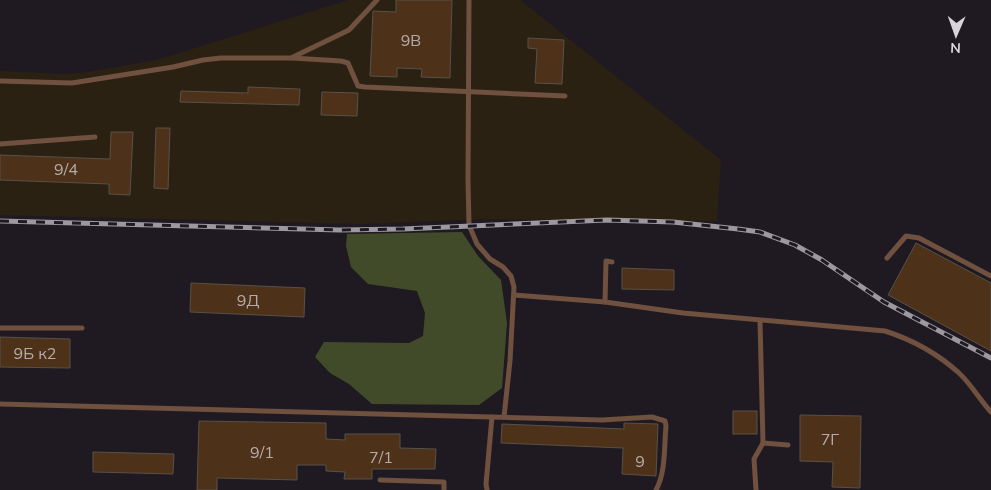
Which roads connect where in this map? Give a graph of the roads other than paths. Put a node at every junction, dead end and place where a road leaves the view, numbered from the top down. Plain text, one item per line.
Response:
1 (377, 0) edge
2 (469, 0) edge
3 (291, 58) junction
4 (0, 81) edge
5 (469, 92) junction
6 (565, 96) dead end
7 (96, 137) dead end
8 (0, 144) edge
9 (887, 258) dead end
10 (612, 262) dead end
11 (991, 276) edge
12 (514, 296) junction
13 (605, 302) junction
14 (760, 321) junction
15 (0, 328) edge
16 (82, 328) dead end
17 (0, 404) edge
18 (991, 412) edge
19 (492, 417) junction
20 (504, 417) junction
21 (762, 443) junction
22 (788, 445) dead end
23 (380, 480) dead end
24 (444, 490) edge
25 (488, 490) edge
26 (656, 490) edge
27 (756, 490) edge

1 - 3 lane
2 - 5 lane
3 - 4 lane
3 - 5 lane
5 - 6 lane
5 - 12 lane
7 - 8 lane
9 - 11 lane
10 - 13 lane
12 - 13 lane
12 - 20 lane
13 - 14 lane
14 - 18 lane
14 - 21 lane
15 - 16 lane
17 - 19 lane
19 - 20 lane
19 - 25 lane
20 - 26 lane
21 - 22 lane
21 - 27 lane
23 - 24 lane

